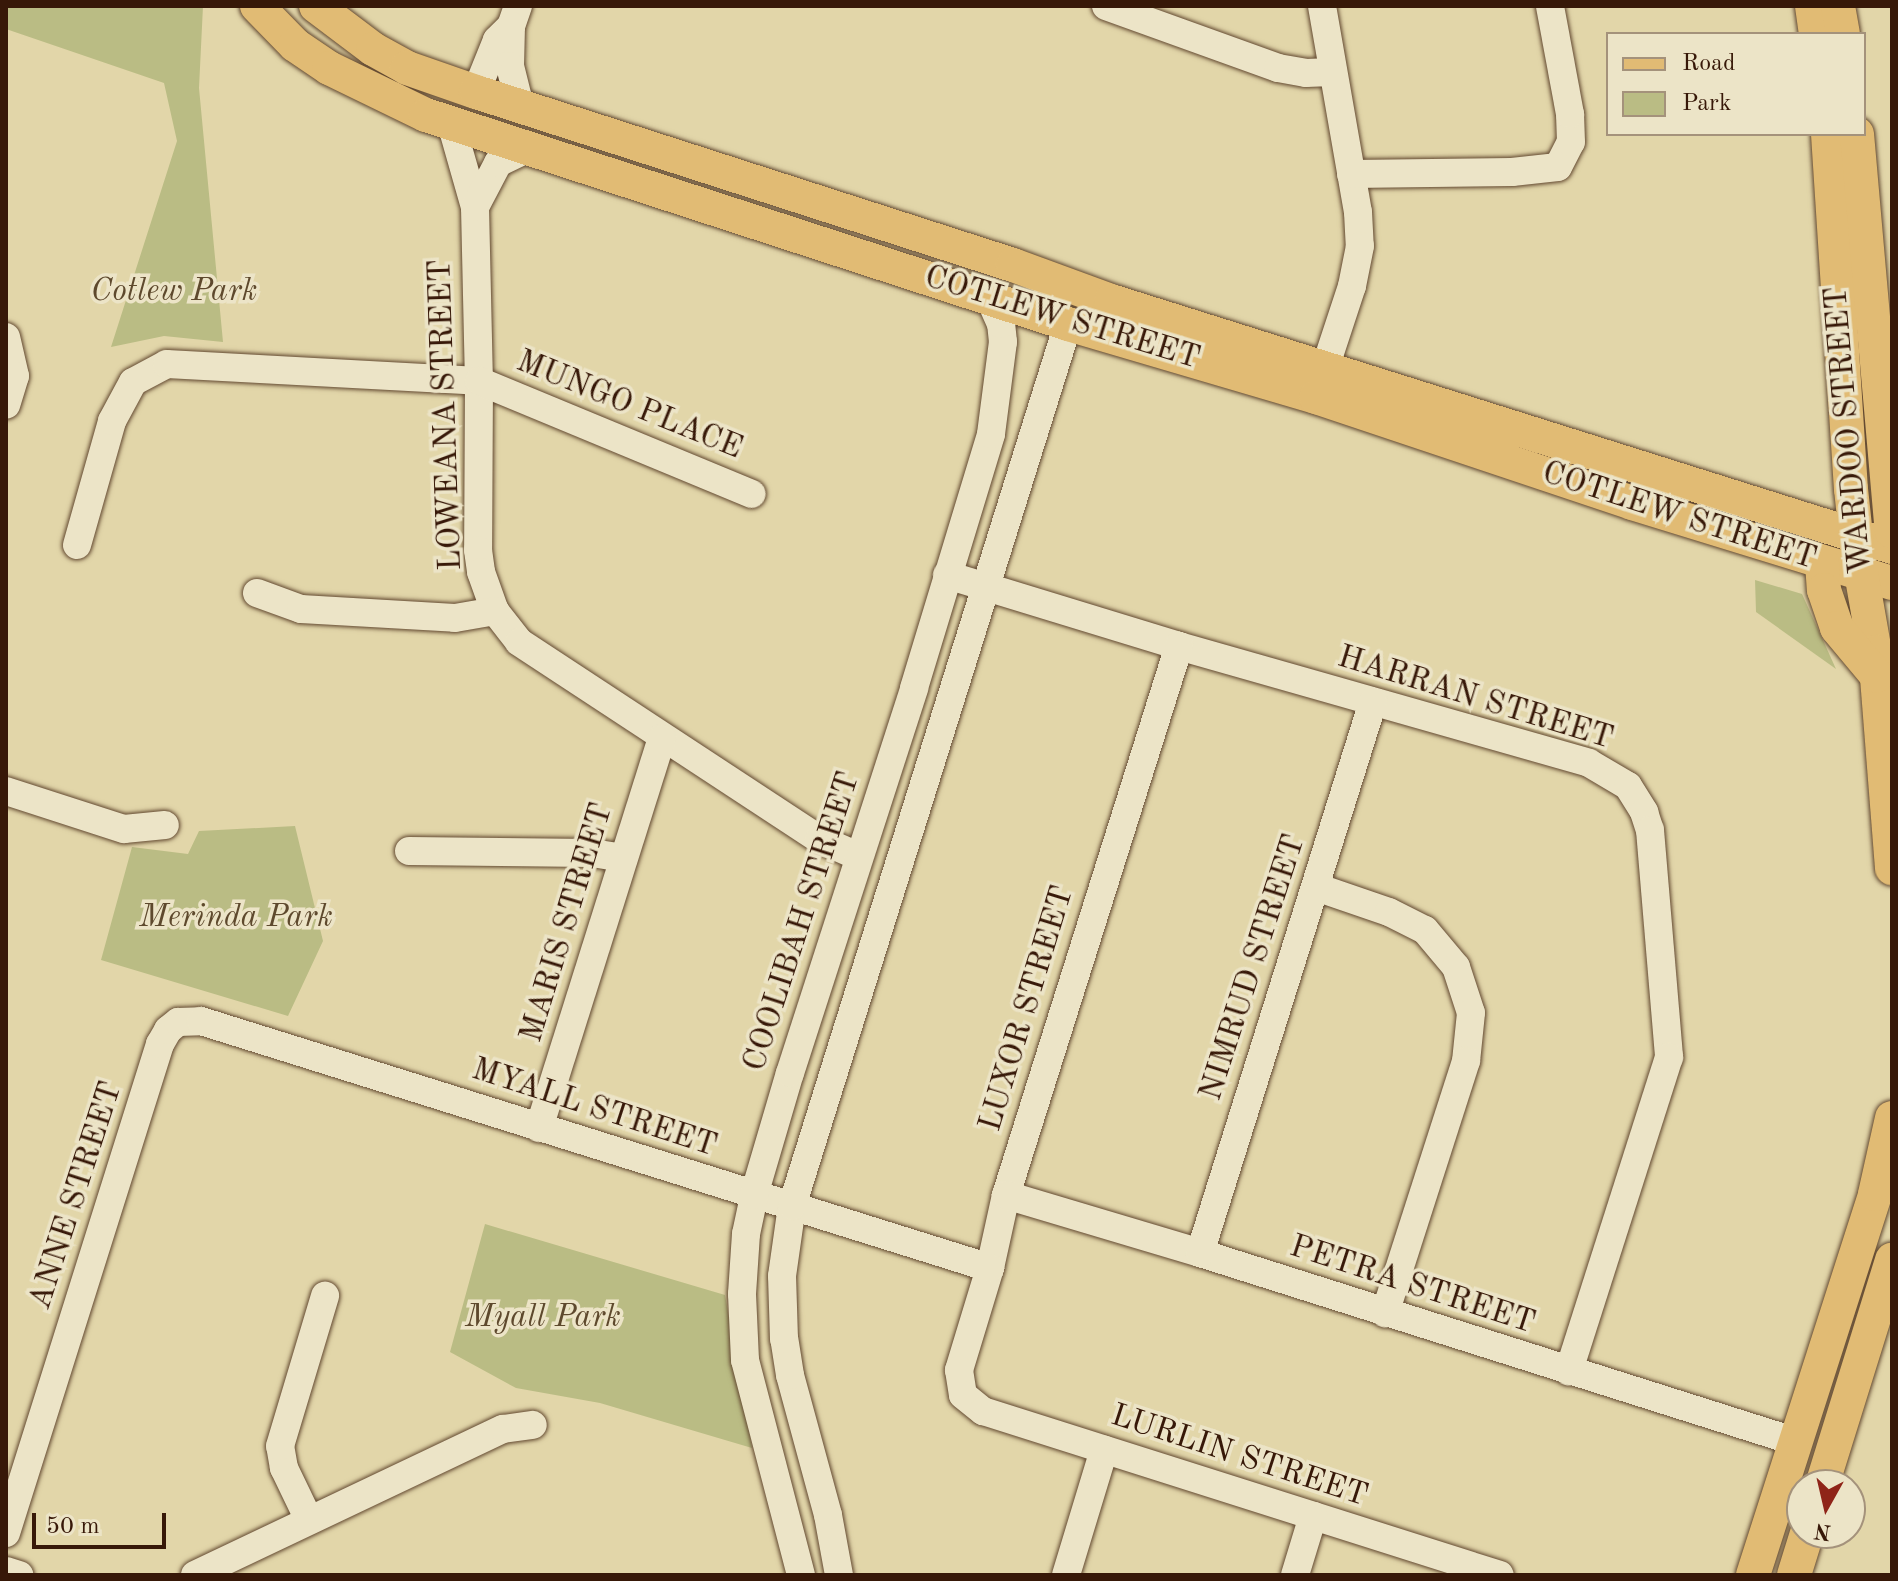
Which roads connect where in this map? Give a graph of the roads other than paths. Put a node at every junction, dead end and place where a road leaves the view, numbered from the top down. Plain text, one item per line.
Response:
1 (257, 6) edge
2 (316, 6) edge
3 (1106, 6) edge
4 (1322, 6) edge
5 (1550, 6) edge
6 (1812, 6) edge
7 (1838, 6) edge
8 (515, 16) edge
9 (1816, 32) edge
10 (1843, 32) edge
11 (1332, 72) junction
12 (476, 92) junction
13 (520, 106) junction
14 (451, 123) junction
15 (1828, 136) edge
16 (1857, 136) edge
17 (539, 152) junction
18 (1351, 174) junction
19 (475, 207) junction
20 (1013, 265) junction
21 (989, 297) junction
22 (1068, 324) junction
23 (6, 337) edge
24 (1325, 368) junction
25 (479, 381) junction
26 (6, 405) edge
27 (1887, 444) edge
28 (752, 494) dead end
29 (1892, 531) edge
30 (1856, 536) junction
31 (77, 545) dead end
32 (1892, 547) edge
33 (1822, 563) junction
34 (947, 575) junction
35 (1876, 579) edge
36 (987, 587) junction
37 (257, 593) dead end
38 (495, 611) junction
39 (1179, 646) junction
40 (1877, 676) junction
41 (1373, 702) junction
42 (662, 739) junction
43 (6, 791) edge
44 (165, 825) dead end
45 (409, 851) dead end
46 (858, 856) junction
47 (623, 858) junction
48 (1892, 868) edge
49 (1316, 887) junction
50 (178, 1022) joint
51 (1892, 1118) edge
52 (539, 1128) junction
53 (754, 1195) junction
54 (1006, 1195) junction
55 (792, 1206) junction
56 (1200, 1253) junction
57 (1892, 1260) edge
58 (990, 1268) junction
59 (325, 1296) dead end
60 (1385, 1313) junction
61 (1569, 1371) junction
62 (963, 1395) joint
63 (533, 1425) dead end
64 (1797, 1442) junction
65 (1104, 1450) junction
66 (1827, 1469) edge
67 (1313, 1516) junction
68 (309, 1520) junction
69 (6, 1533) edge
70 (1802, 1549) edge
71 (6, 1571) edge
72 (19, 1575) edge
73 (195, 1575) edge
74 (801, 1575) edge
75 (839, 1575) edge
76 (1066, 1575) edge
77 (1295, 1575) edge
78 (1500, 1575) edge
79 (1753, 1575) edge
80 (1794, 1575) edge

1 - 14 main road, COTLEW STREET
2 - 12 main road, COTLEW STREET
3 - 11 street
4 - 11 street
5 - 18 street
6 - 9 main road
7 - 10 main road
8 - 12 street
8 - 13 street
11 - 18 street
12 - 13 main road, COTLEW STREET
12 - 17 main road
13 - 20 main road, COTLEW STREET
14 - 17 main road, COTLEW STREET
14 - 19 street, LOWEANA STREET
15 - 30 main road, WARDOO STREET
16 - 27 main road, WARDOO STREET
17 - 19 street, LOWEANA STREET
17 - 21 main road, COTLEW STREET
18 - 24 street
19 - 25 street, LOWEANA STREET
20 - 22 main road
20 - 24 main road, COTLEW STREET
21 - 22 main road, COTLEW STREET
21 - 34 street, COOLIBAH STREET
22 - 33 main road, COTLEW STREET
22 - 36 street
23 - 26 street
24 - 30 main road, COTLEW STREET
25 - 28 street, MUNGO PLACE
25 - 31 street, MUNGO PLACE
25 - 38 street, LOWEANA STREET
27 - 29 main road, WARDOO STREET
30 - 32 main road, COTLEW STREET
30 - 35 main road, WARDOO STREET
33 - 35 main road, COTLEW STREET
33 - 40 main road
34 - 36 street, HARRAN STREET
34 - 46 street, COOLIBAH STREET
35 - 40 main road, WARDOO STREET
36 - 39 street, HARRAN STREET
36 - 55 street
37 - 38 street
38 - 42 street, LOWEANA STREET
39 - 41 street, HARRAN STREET
39 - 54 street, LUXOR STREET
40 - 48 main road, WARDOO STREET
41 - 49 street, NIMRUD STREET
41 - 61 street, HARRAN STREET
42 - 46 street, LOWEANA STREET
42 - 47 street, MARIS STREET
43 - 44 street
45 - 47 street
46 - 53 street, COOLIBAH STREET
47 - 52 street, MARIS STREET
49 - 56 street, NIMRUD STREET
49 - 60 street
50 - 52 street, MYALL STREET
50 - 69 street, ANNE STREET
51 - 64 main road
52 - 53 street, MYALL STREET
53 - 55 street, MYALL STREET
53 - 74 street, COOLIBAH STREET
54 - 56 street, PETRA STREET
54 - 58 street, LUXOR STREET
55 - 58 street, MYALL STREET
55 - 75 street
56 - 60 street, PETRA STREET
57 - 66 main road
58 - 62 street, LUXOR STREET
59 - 68 street
60 - 61 street, PETRA STREET
61 - 64 street, PETRA STREET
62 - 65 street, LURLIN STREET
63 - 68 street
64 - 79 main road
65 - 67 street, LURLIN STREET
65 - 76 street
67 - 77 street
67 - 78 street, LURLIN STREET
68 - 73 street
70 - 80 main road
71 - 72 street

